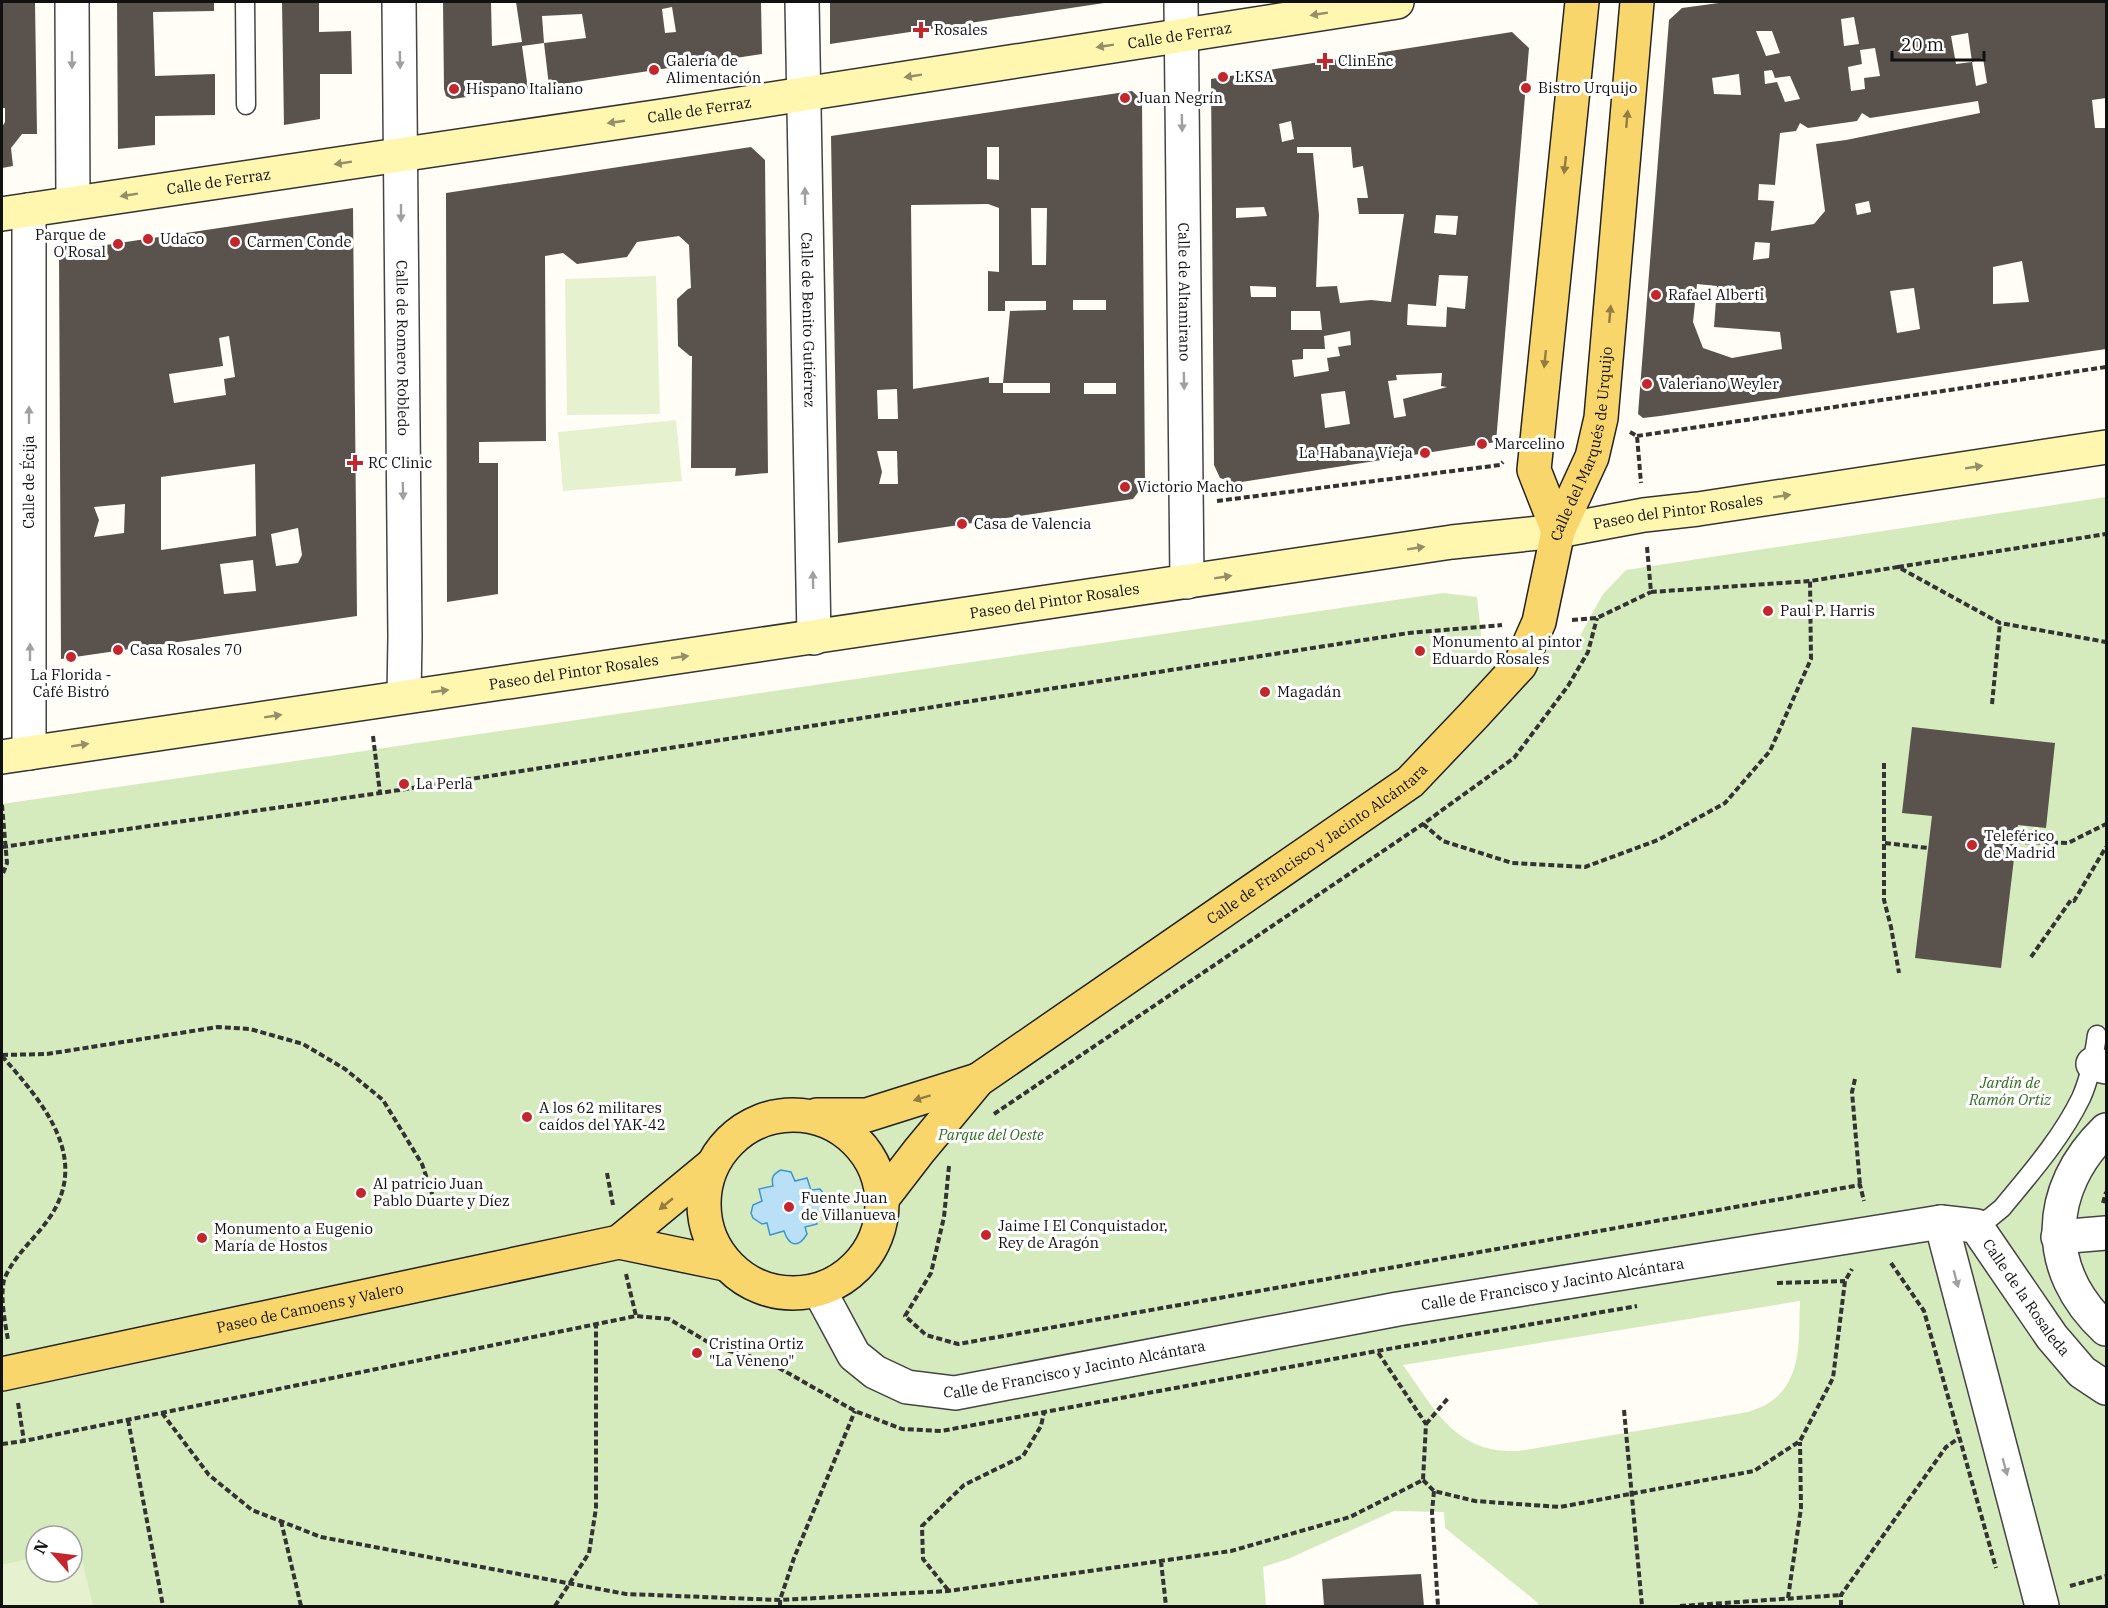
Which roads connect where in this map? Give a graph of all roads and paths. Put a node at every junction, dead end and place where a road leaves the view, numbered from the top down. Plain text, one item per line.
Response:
1 (72, 2) edge
2 (245, 2) edge
3 (399, 2) edge
4 (802, 2) edge
5 (1181, 2) edge
6 (1398, 2) edge
7 (1582, 2) edge
8 (1638, 2) edge
9 (1181, 35) junction
10 (803, 93) junction
11 (246, 105) dead end
12 (401, 154) junction
13 (73, 203) junction
14 (15, 212) edge
15 (2106, 367) edge
16 (1601, 418) junction
17 (1537, 427) junction
18 (1637, 436) junction
19 (2106, 447) edge
20 (1206, 502) dead end
21 (1644, 515) junction
22 (1558, 531) junction
23 (2106, 534) edge
24 (1898, 567) junction
25 (1810, 581) junction
26 (1186, 582) junction
27 (1651, 592) junction
28 (1597, 618) junction
29 (1539, 622) junction
30 (2000, 623) junction
31 (814, 638) junction
32 (2106, 642) edge
33 (404, 696) junction
34 (1992, 704) dead end
35 (374, 736) dead end
36 (15, 755) edge
37 (1884, 763) dead end
38 (380, 793) junction
39 (2, 806) edge
40 (1423, 824) junction
41 (2106, 824) edge
42 (2016, 842) dead end
43 (1884, 843) junction
44 (4, 847) edge
45 (1929, 848) dead end
46 (2106, 848) edge
47 (2, 876) edge
48 (2031, 957) dead end
49 (1899, 973) dead end
50 (2099, 1055) edge
51 (2, 1056) edge
52 (1856, 1079) dead end
53 (978, 1080) junction
54 (809, 1115) junction
55 (989, 1118) dead end
56 (2106, 1130) edge
57 (954, 1157) dead end
58 (711, 1166) junction
59 (1860, 1185) junction
60 (882, 1199) junction
61 (437, 1208) dead end
62 (1941, 1222) junction
63 (1976, 1226) junction
64 (2106, 1233) edge
65 (1871, 1234) junction
66 (2058, 1237) junction
67 (619, 1242) junction
68 (725, 1264) junction
69 (1845, 1281) junction
70 (1775, 1283) dead end
71 (819, 1290) junction
72 (2, 1304) edge
73 (1638, 1306) dead end
74 (596, 1324) junction
75 (2106, 1329) edge
76 (1377, 1351) junction
77 (2, 1374) edge
78 (2106, 1388) edge
79 (1449, 1397) dead end
80 (1624, 1410) dead end
81 (855, 1411) junction
82 (1044, 1412) junction
83 (162, 1413) junction
84 (1992, 1417) junction
85 (128, 1420) junction
86 (1426, 1424) junction
87 (1959, 1438) junction
88 (1800, 1441) junction
89 (2, 1443) edge
90 (1422, 1480) junction
91 (1434, 1491) junction
92 (1632, 1494) junction
93 (281, 1521) junction
94 (1161, 1561) junction
95 (1997, 1573) dead end
96 (571, 1584) junction
97 (948, 1591) junction
98 (1841, 1595) junction
99 (1788, 1599) junction
100 (780, 1600) junction
101 (163, 1606) edge
102 (302, 1606) edge
103 (555, 1606) edge
104 (780, 1606) edge
105 (1166, 1606) edge
106 (1438, 1606) edge
107 (1642, 1606) edge
108 (1680, 1606) edge
109 (1841, 1606) edge
110 (2042, 1606) edge

1 -> 13 street
2 - 11 lane
3 -> 12 street, Calle de Romero Robledo
4 - 10 street, Calle de Benito Gutiérrez
5 - 9 street, Calle de Altamirano
6 -> 9 main road, Calle de Ferraz
7 -> 17 main road, Calle del Marqués de Urquijo
16 -> 8 main road, Calle del Marqués de Urquijo
9 -> 10 main road, Calle de Ferraz
9 -> 26 street, Calle de Altamirano
10 -> 12 main road, Calle de Ferraz
31 -> 10 street, Calle de Benito Gutiérrez
12 -> 13 main road, Calle de Ferraz
12 -> 33 street, Calle de Romero Robledo
13 - 14 main road, Calle de Ferraz
36 -> 14 street, Calle de Écija
15 - 18 path
16 - 18 path
16 - 22 main road, Calle del Marqués de Urquijo
17 - 20 path
17 - 22 main road, Calle del Marqués de Urquijo
18 - 21 path
21 -> 19 main road, Paseo del Pintor Rosales
21 - 22 main road, Paseo del Pintor Rosales
21 - 27 path
26 -> 22 main road, Paseo del Pintor Rosales
22 - 29 main road, Calle de Francisco y Jacinto Alcántara
23 - 24 path
24 - 25 path
24 - 30 path
25 - 27 path
25 - 40 path
26 - 31 main road, Paseo del Pintor Rosales
27 - 28 path
28 - 29 path
28 - 40 path
29 - 38 path
29 - 53 main road, Calle de Francisco y Jacinto Alcántara
30 - 32 path
30 - 34 path
33 -> 31 main road, Paseo del Pintor Rosales
36 -> 33 main road, Paseo del Pintor Rosales
35 - 38 path
37 - 43 path
38 - 44 path
39 - 44 path
40 - 55 path
41 - 42 path
43 - 45 path
43 - 49 path
44 - 47 path
46 - 48 path
50 - 63 lane
51 - 61 path
51 - 72 path
52 - 59 path
53 -> 54 main road, Calle de Francisco y Jacinto Alcántara
53 - 60 main road, Calle de Francisco y Jacinto Alcántara
54 - 58 main road
54 - 60 main road
56 - 66 street
57 - 59 path
58 -> 67 main road
58 - 68 main road
59 - 65 path
60 - 71 main road
62 - 63 street, Calle de la Rosaleda
62 - 65 street, Calle de Francisco y Jacinto Alcántara
62 -> 84 street
63 - 78 street, Calle de la Rosaleda
64 - 66 street
65 - 69 path
65 - 71 street, Calle de Francisco y Jacinto Alcántara
65 - 87 path
66 - 75 street
67 - 68 main road
67 - 77 main road, Paseo de Camoens y Valero
68 - 71 main road
69 - 70 path
69 - 88 path
73 - 76 path
74 - 81 path
74 - 83 path
74 - 96 path
76 - 82 path
76 - 86 path
79 - 86 path
80 - 92 path
81 - 82 path
81 - 100 path
82 - 97 path
83 - 85 path
83 - 93 path
84 - 87 path
84 -> 110 street
85 - 89 path
85 - 101 path
86 - 90 path
87 - 95 path
87 - 98 path
88 - 92 path
88 - 99 path
90 - 91 path
90 - 94 path
91 - 92 path
91 - 106 path
92 - 107 path
93 - 96 path
93 - 102 path
94 - 97 path
94 - 105 path
96 - 100 path
96 - 103 path
97 - 100 path
98 - 99 path
98 - 109 path
99 - 108 path
100 - 104 path

